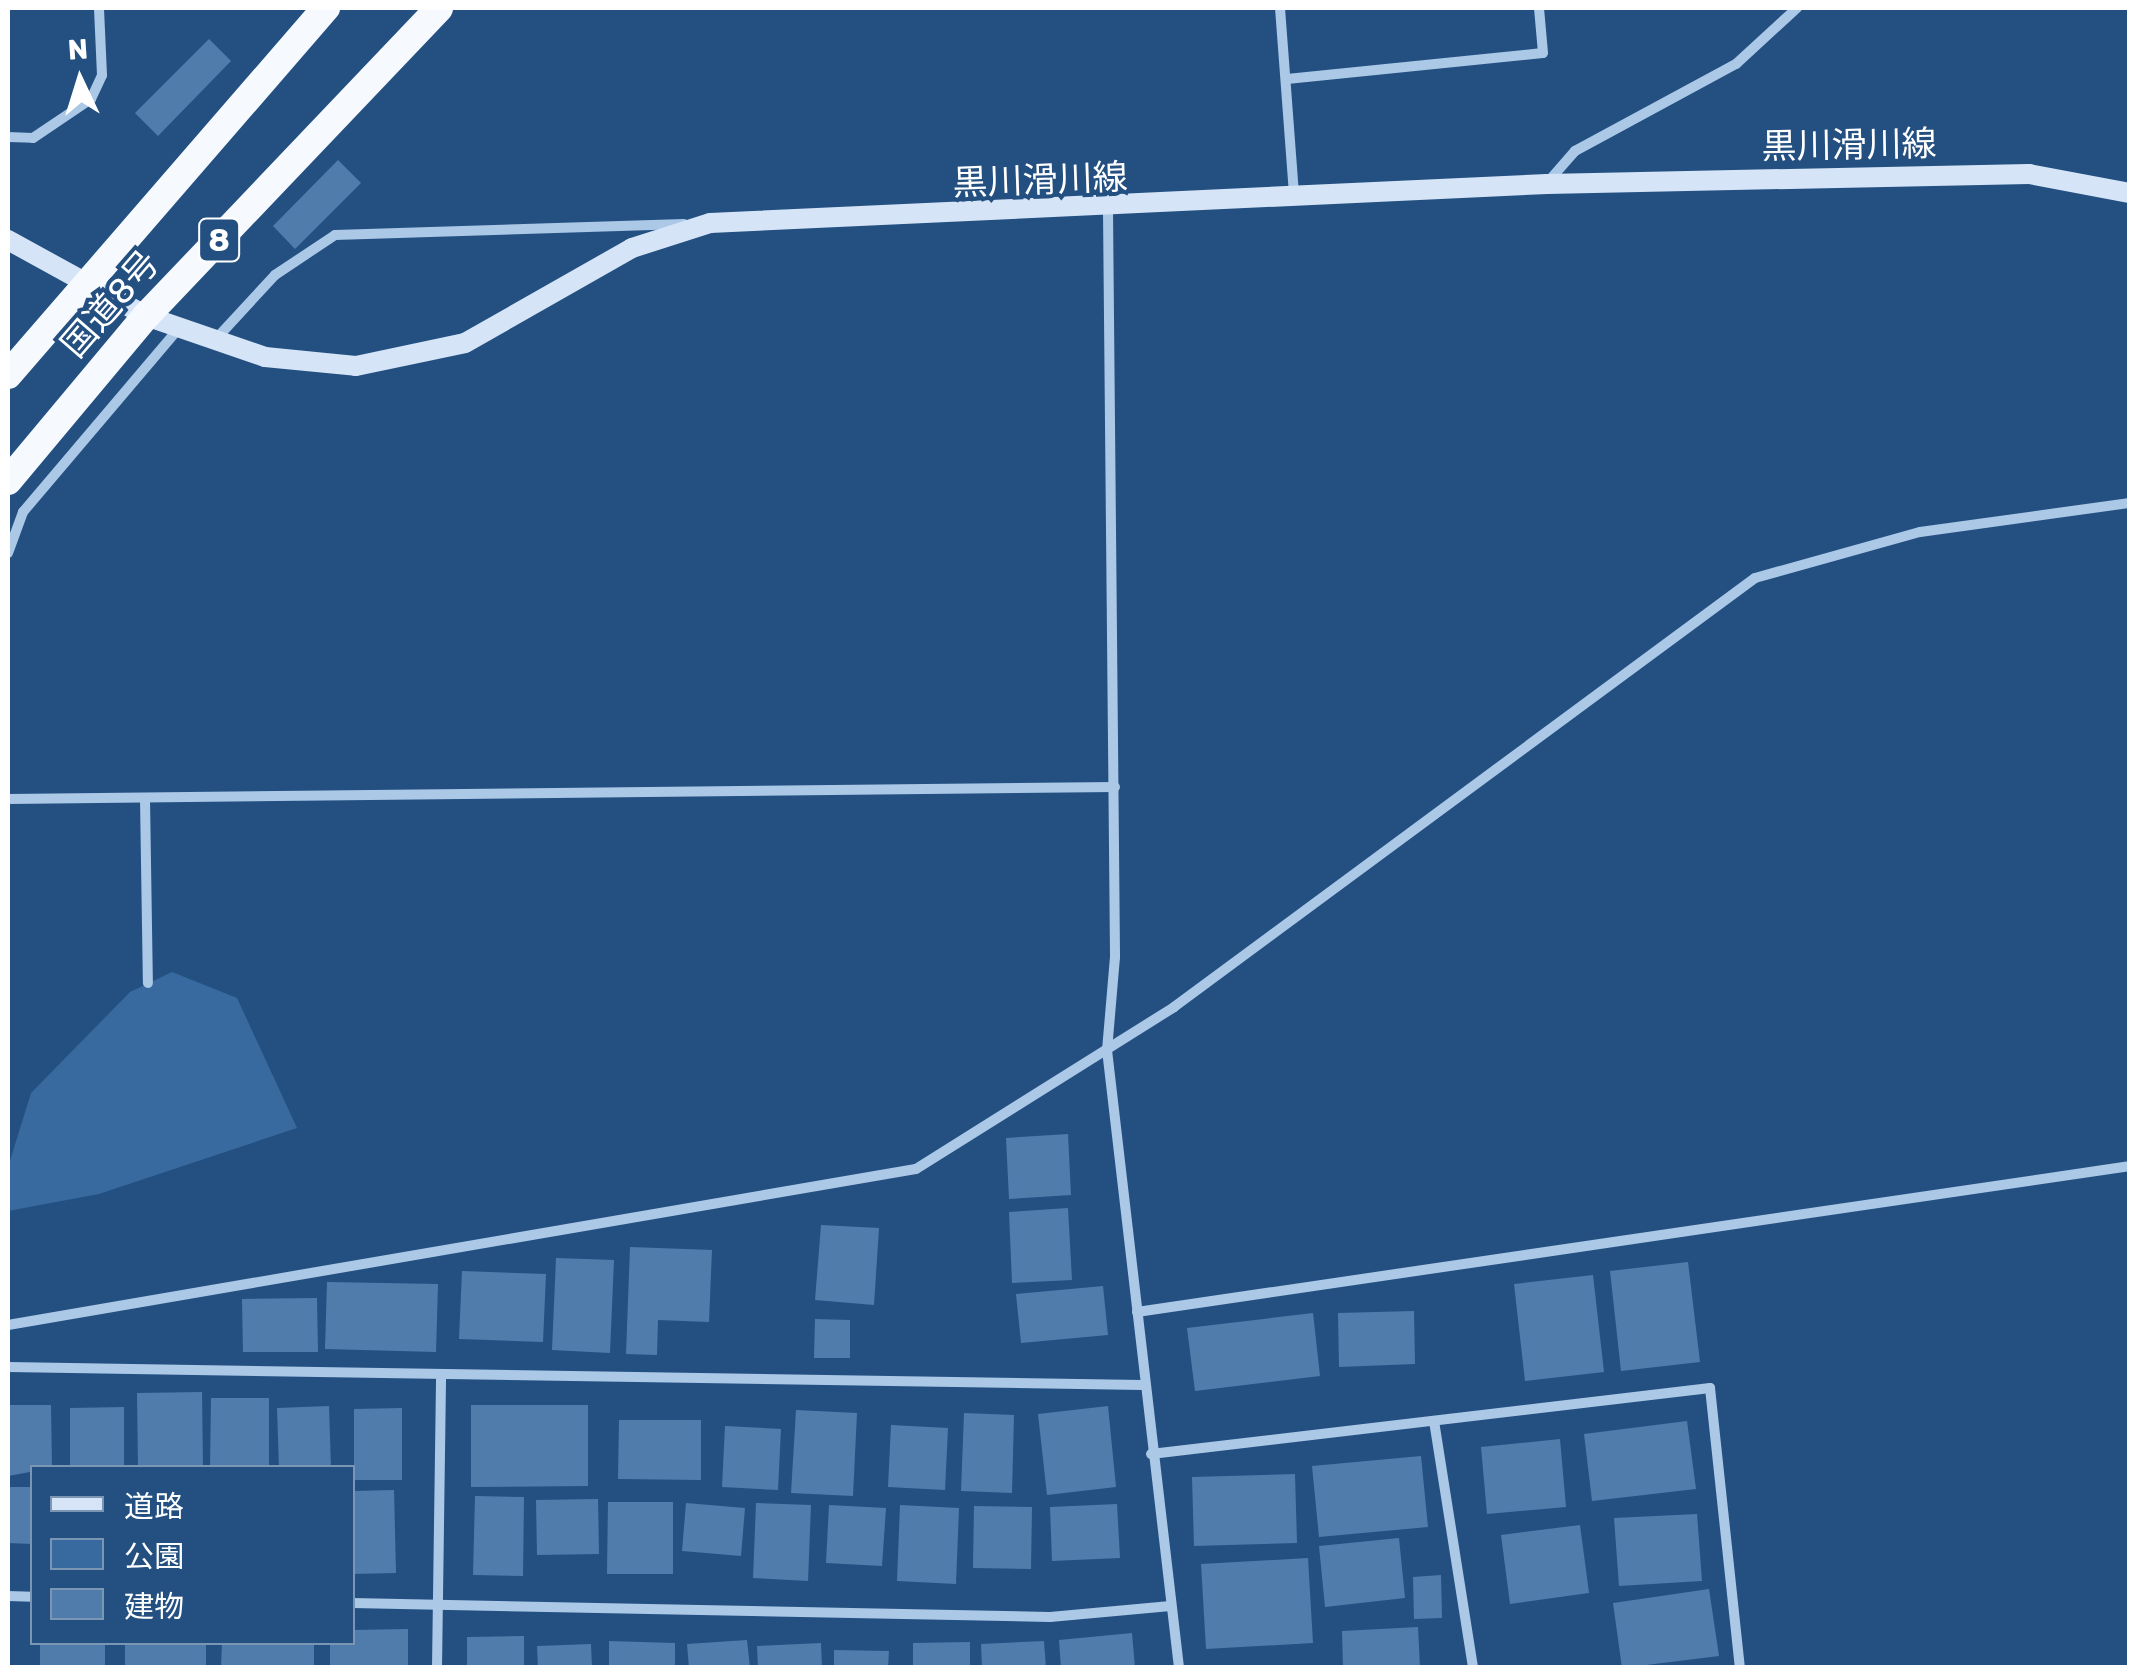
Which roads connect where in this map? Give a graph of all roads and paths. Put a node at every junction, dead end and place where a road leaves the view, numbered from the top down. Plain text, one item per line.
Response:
1 (99, 8) edge
2 (326, 8) edge
3 (439, 8) edge
4 (1280, 8) edge
5 (1539, 8) edge
6 (1797, 8) edge
7 (1287, 79) junction
8 (8, 137) edge
9 (1547, 184) junction
10 (2130, 193) edge
11 (1295, 200) junction
12 (1108, 212) junction
13 (710, 223) junction
14 (8, 240) edge
15 (90, 284) junction
16 (146, 316) junction
17 (179, 328) junction
18 (215, 340) junction
19 (8, 375) edge
20 (8, 481) edge
21 (2130, 503) edge
22 (8, 553) edge
23 (1114, 787) junction
24 (8, 799) edge
25 (145, 800) junction
26 (148, 983) dead end
27 (1106, 1050) junction
28 (2130, 1166) edge
29 (1137, 1312) junction
30 (8, 1325) edge
31 (8, 1367) edge
32 (440, 1379) junction
33 (1142, 1386) junction
34 (1434, 1421) junction
35 (1151, 1454) junction
36 (355, 1603) edge
37 (438, 1604) junction
38 (1171, 1606) junction
39 (437, 1668) edge
40 (1179, 1668) edge
41 (1474, 1668) edge
42 (1740, 1668) edge

1 - 8 street
2 - 15 highway, 国道8号 / 8
3 - 16 highway, 国道8号 / 8
4 - 7 street
5 - 7 street
6 - 9 street
7 - 11 street
9 - 10 main road, 黒川滑川線
9 - 11 main road, 黒川滑川線
11 - 12 main road, 黒川滑川線
12 - 13 main road, 黒川滑川線
12 - 23 street
13 - 18 main road, 黒川滑川線
13 - 18 street
14 - 15 main road, 黒川滑川線
15 - 16 main road, 黒川滑川線
15 - 19 highway, 国道8号 / 8
16 - 17 main road, 黒川滑川線
16 - 20 highway, 国道8号 / 8
17 - 18 main road, 黒川滑川線
17 - 22 street
21 - 27 street
23 - 25 street
23 - 27 street
24 - 25 street
25 - 26 street
27 - 29 street
27 - 30 street
28 - 29 street
29 - 33 street
31 - 32 street
32 - 33 street
32 - 37 street
33 - 35 street
34 - 35 street
34 - 41 street
34 - 42 street
35 - 38 street
36 - 37 street
37 - 38 street
37 - 39 street
38 - 40 street

